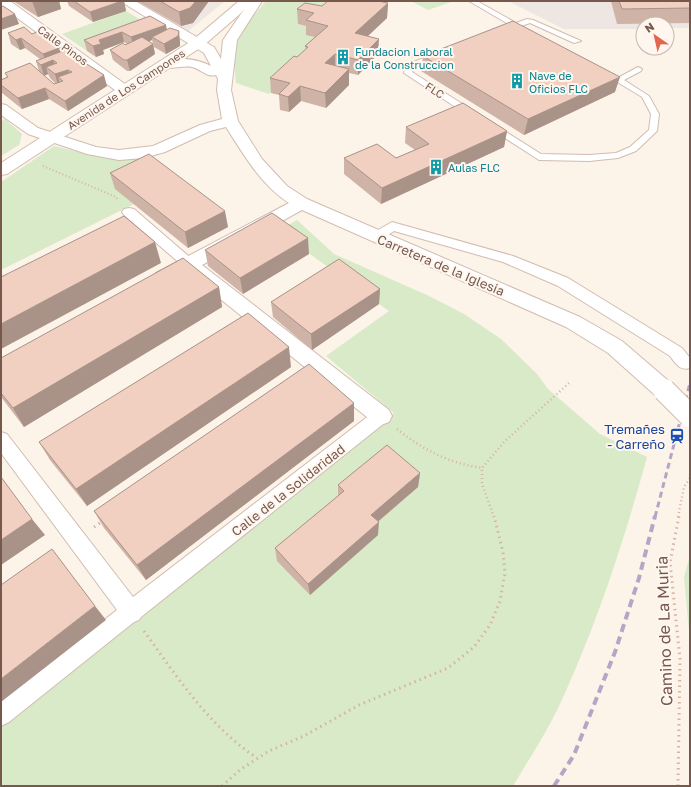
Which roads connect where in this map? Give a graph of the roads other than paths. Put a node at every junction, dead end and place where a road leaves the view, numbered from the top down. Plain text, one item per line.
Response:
1 (2, 1) edge
2 (126, 1) edge
3 (246, 1) edge
4 (256, 1) edge
5 (472, 1) edge
6 (515, 26) junction
7 (529, 33) edge
8 (494, 34) edge
9 (577, 41) dead end
10 (198, 43) junction
11 (443, 54) edge
12 (165, 64) junction
13 (638, 69) dead end
14 (221, 80) junction
15 (124, 90) junction
16 (1, 108) edge
17 (230, 121) junction
18 (50, 138) junction
19 (1, 170) edge
20 (301, 203) junction
21 (129, 212) road end
22 (376, 237) junction
23 (188, 263) junction
24 (147, 287) edge
25 (685, 363) dead end
26 (381, 416) joint
27 (690, 416) edge
28 (1, 439) edge
29 (132, 613) junction
30 (1, 714) edge

1 - 15 street, Calle Pinos
2 - 10 street
3 - 10 street, Avenida de Los Campones
4 - 14 street, Carretera de la Iglesia
5 - 6 lane
6 - 7 lane
6 - 8 lane
6 - 9 lane
10 - 12 street, Avenida de Los Campones
10 - 14 street, Carretera de la Iglesia
11 - 13 lane, FLC
12 - 14 street
12 - 15 street, Avenida de Los Campones
14 - 17 street, Carretera de la Iglesia
15 - 18 street, Avenida de Los Campones
16 - 18 street
17 - 18 street
17 - 20 street, Carretera de la Iglesia
18 - 19 street, Avenida de Los Campones
20 - 22 street, Carretera de la Iglesia
20 - 23 street
21 - 23 street
22 - 25 street
22 - 27 street, Carretera de la Iglesia, bridge
23 - 24 street
23 - 26 street
26 - 29 street, Calle de la Solidaridad
28 - 29 street
29 - 30 street, Calle de la Solidaridad

